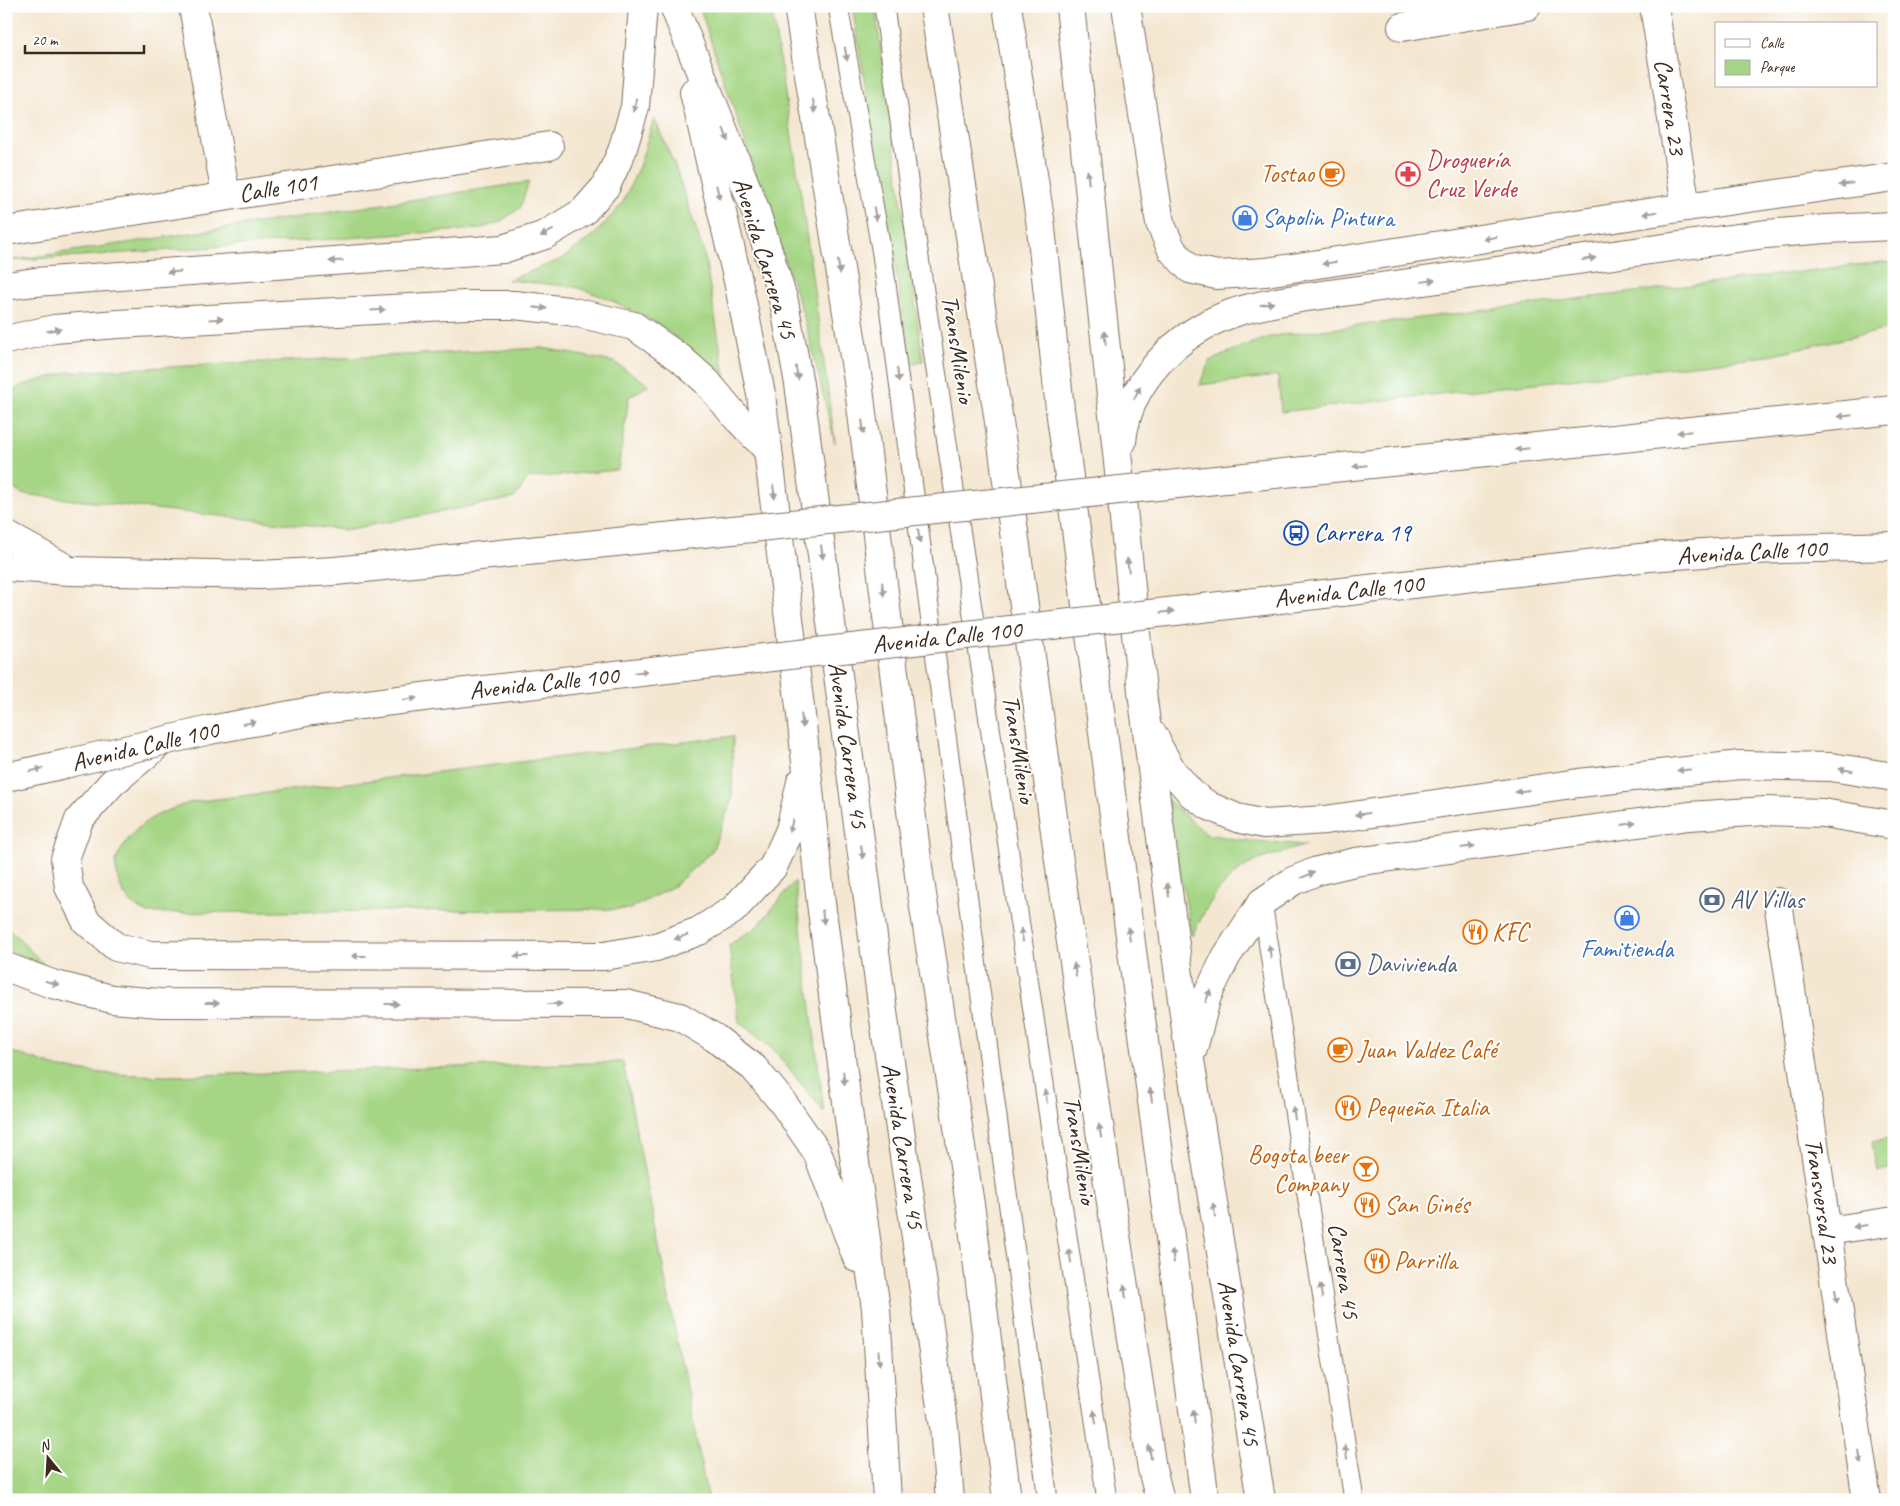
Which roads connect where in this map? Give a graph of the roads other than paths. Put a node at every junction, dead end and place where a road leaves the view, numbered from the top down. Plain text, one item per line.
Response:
1 (193, 6) edge
2 (643, 6) edge
3 (798, 6) edge
4 (838, 6) edge
5 (884, 6) edge
6 (934, 6) edge
7 (1007, 6) edge
8 (1070, 6) edge
9 (1126, 6) edge
10 (1527, 6) edge
11 (1654, 6) edge
12 (674, 7) edge
13 (1402, 27) dead end
14 (549, 146) dead end
15 (1894, 177) edge
16 (226, 196) junction
17 (1686, 207) junction
18 (1894, 226) edge
19 (6, 231) edge
20 (6, 286) edge
21 (6, 340) edge
22 (1894, 410) edge
23 (768, 450) junction
24 (1119, 474) junction
25 (6, 535) edge
26 (1894, 546) edge
27 (6, 567) edge
28 (71, 572) junction
29 (1142, 700) junction
30 (160, 742) junction
31 (806, 761) junction
32 (6, 777) edge
33 (1894, 777) edge
34 (1894, 825) edge
35 (1262, 902) junction
36 (1778, 902) dead end
37 (6, 967) edge
38 (1190, 1060) junction
39 (1894, 1221) edge
40 (1827, 1231) junction
41 (876, 1309) junction
42 (887, 1500) edge
43 (950, 1500) edge
44 (1007, 1500) edge
45 (1048, 1500) edge
46 (1107, 1500) edge
47 (1160, 1500) edge
48 (1205, 1500) edge
49 (1261, 1500) edge
50 (1354, 1500) edge
51 (1867, 1500) edge

1 - 16 main road
2 -> 20 main road
3 -> 44 main road
4 -> 45 lane
46 -> 5 lane, TransMilenio
47 -> 6 main road
48 -> 7 main road, Avenida Carrera 45
24 -> 8 main road, Avenida Carrera 45
17 -> 9 main road
10 - 13 main road
11 - 17 main road, Carrera 23
12 -> 23 main road, Avenida Carrera 45
12 -> 43 main road, Avenida Carrera 45
14 - 16 main road, Calle 101
15 -> 17 main road
16 - 19 main road, Calle 101
24 -> 18 main road
21 -> 23 main road
22 -> 28 main road, bridge
23 -> 31 main road, Avenida Carrera 45
29 -> 24 main road, Avenida Carrera 45
25 - 28 main road
30 -> 26 main road, Avenida Calle 100, bridge
27 - 28 main road
33 -> 29 main road
38 -> 29 main road, Avenida Carrera 45
31 -> 30 main road
32 -> 30 main road, Avenida Calle 100, bridge
31 -> 41 main road, Avenida Carrera 45
35 -> 34 main road
38 -> 35 main road
50 -> 35 lane, Carrera 45
36 - 40 main road, Transversal 23
37 -> 41 main road
49 -> 38 main road, Avenida Carrera 45
39 -> 40 main road
40 -> 51 main road, Transversal 23
41 -> 42 main road, Avenida Carrera 45

